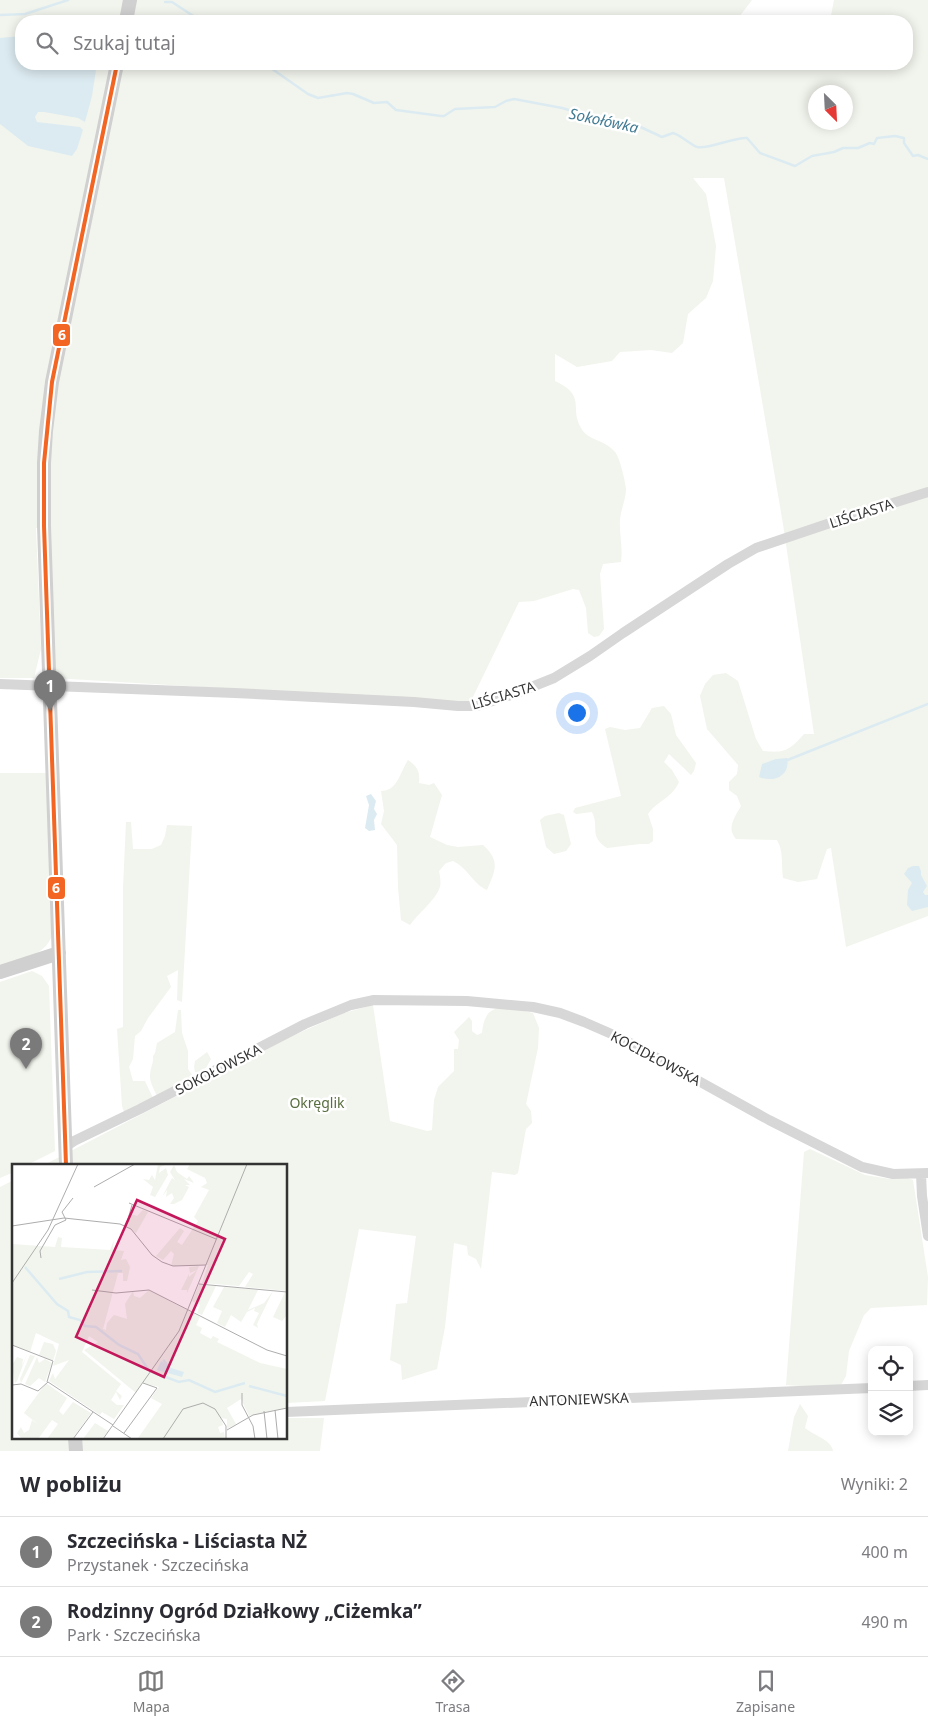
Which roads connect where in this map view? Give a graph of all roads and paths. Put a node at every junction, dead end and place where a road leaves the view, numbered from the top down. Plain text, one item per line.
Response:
1 (116, 70) edge
2 (928, 492) edge
3 (0, 684) edge
4 (49, 685) junction
5 (59, 954) junction
6 (0, 972) edge
7 (374, 1000) joint
8 (65, 1147) junction
9 (66, 1164) edge
10 (924, 1173) edge
11 (928, 1236) edge
12 (913, 1386) edge
13 (928, 1386) edge
14 (868, 1388) edge
15 (288, 1412) edge
16 (75, 1438) edge
17 (76, 1451) edge

1 - 4 main road
2 - 4 street, LIŚCIASTA
3 - 4 street, LIŚCIASTA
4 - 5 main road
5 - 6 main road
5 - 8 main road
7 - 8 street, SOKOŁOWSKA
7 - 10 street, KOCIDŁOWSKA
8 - 9 main road
10 - 11 street
12 - 13 street
14 - 15 street, ANTONIEWSKA
16 - 17 main road

